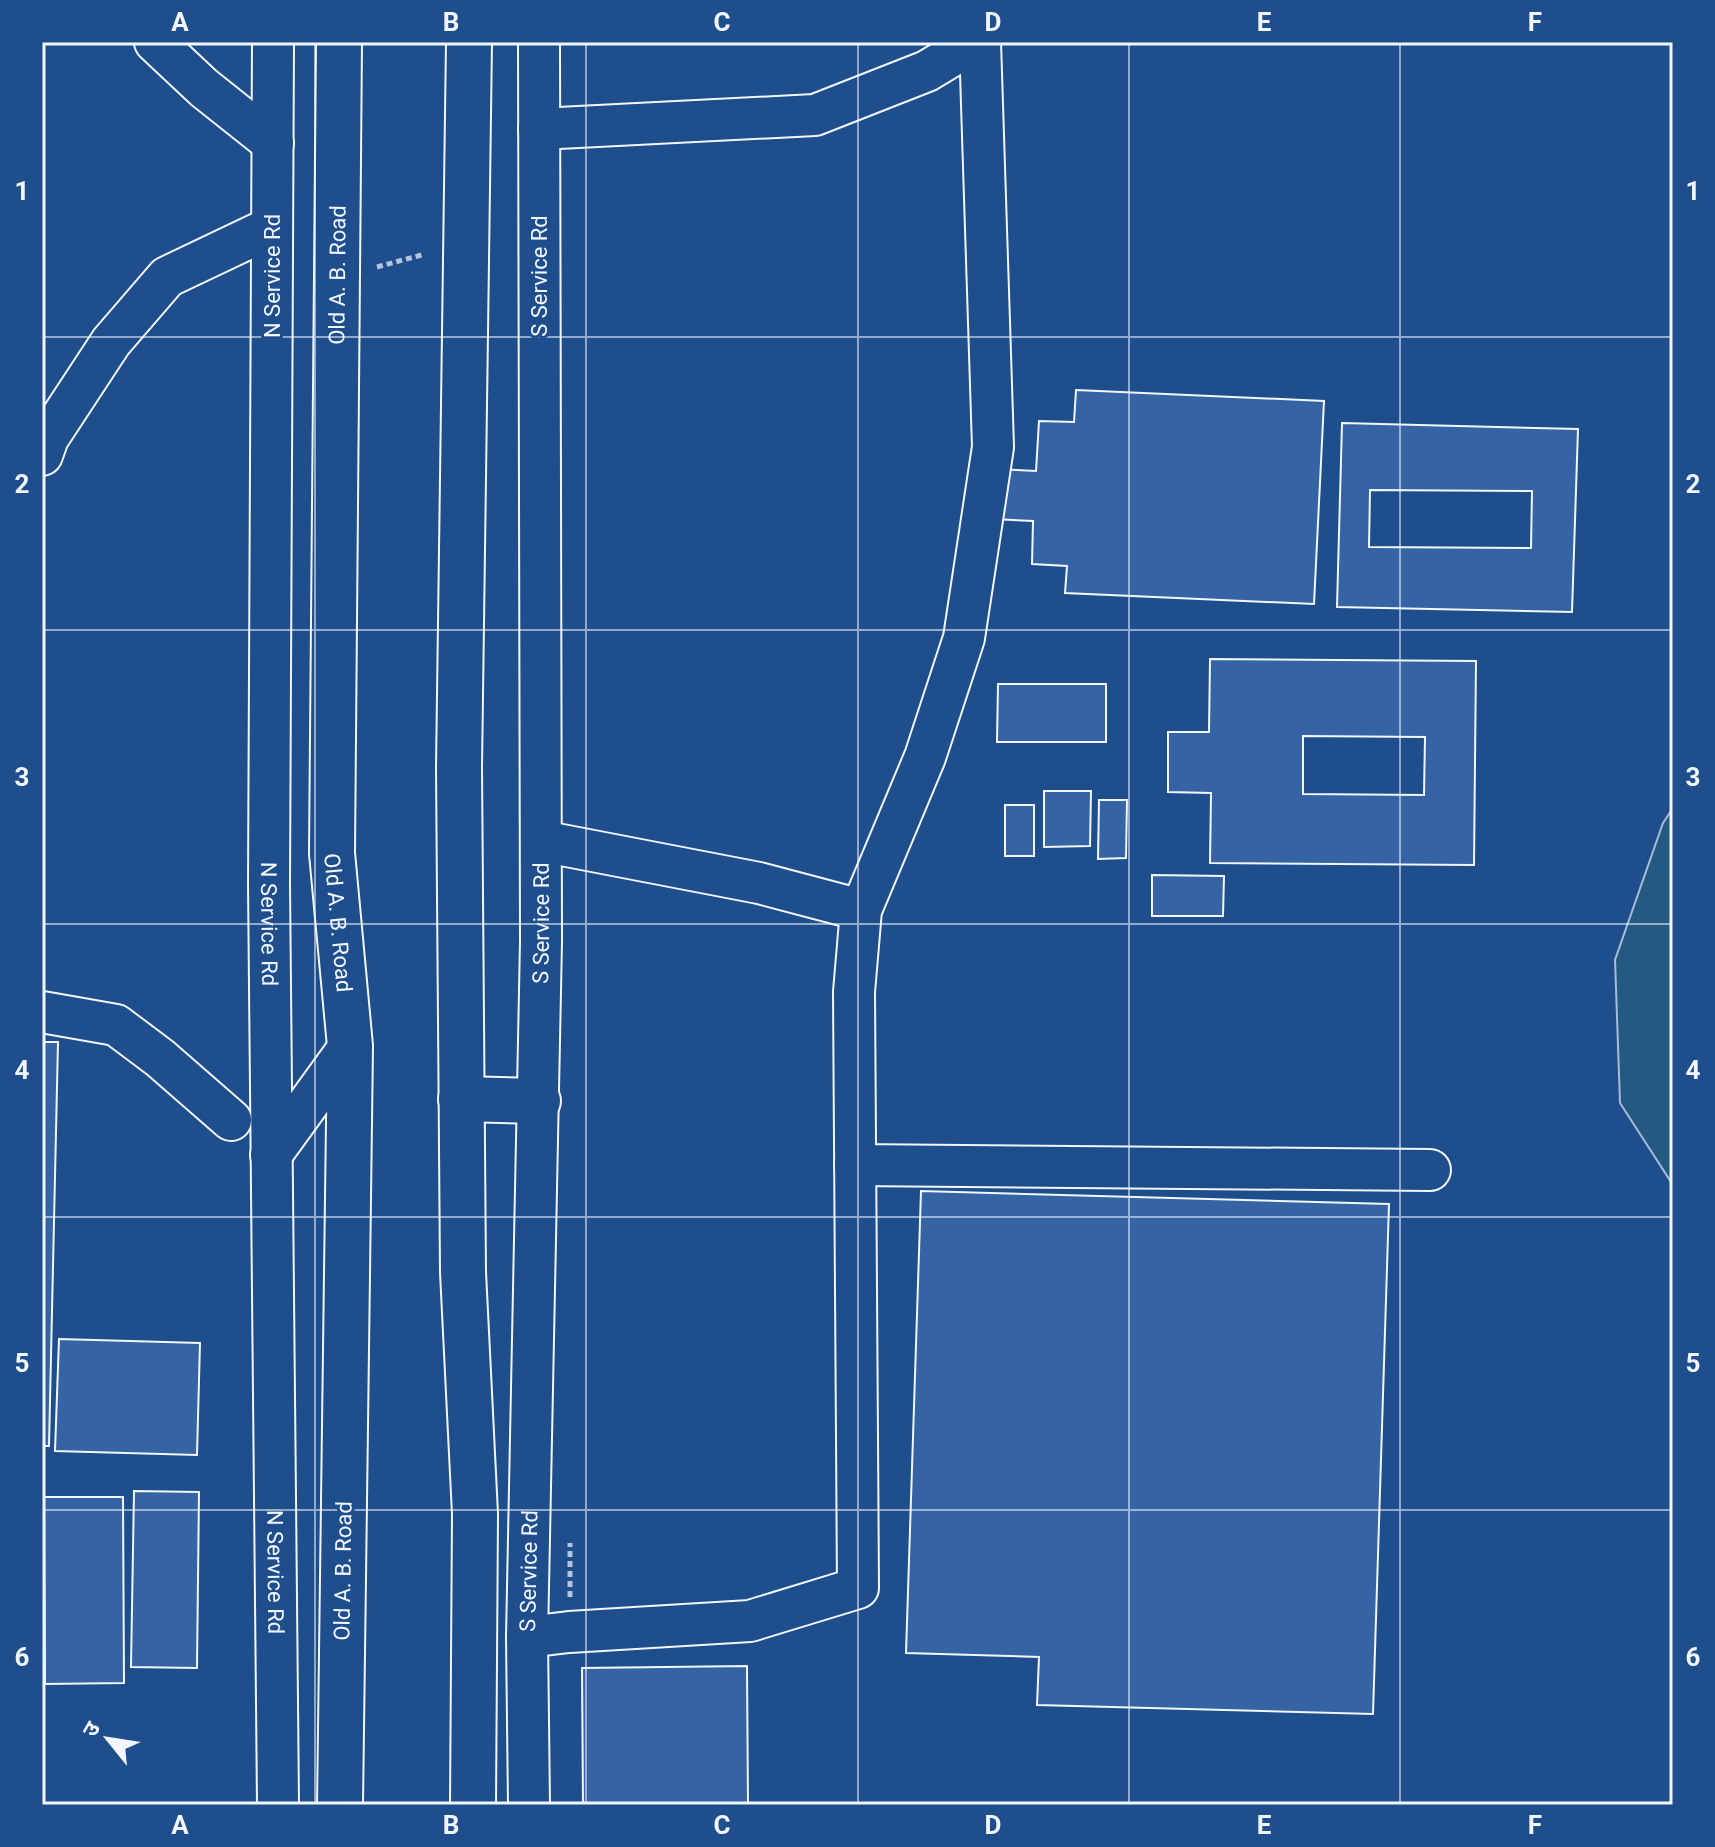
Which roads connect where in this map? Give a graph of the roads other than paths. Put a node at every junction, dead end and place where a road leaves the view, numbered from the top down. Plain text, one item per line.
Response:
1 (155, 42) edge
2 (273, 42) edge
3 (339, 42) edge
4 (469, 42) edge
5 (539, 42) edge
6 (978, 42) edge
7 (539, 129) junction
8 (273, 143) junction
9 (272, 227) junction
10 (42, 455) edge
11 (541, 841) junction
12 (861, 910) junction
13 (42, 1012) edge
14 (350, 1046) junction
15 (461, 1099) junction
16 (538, 1101) junction
17 (231, 1120) dead end
18 (271, 1155) junction
19 (855, 1165) junction
20 (1430, 1170) dead end
21 (527, 1637) junction
22 (278, 1805) edge
23 (340, 1805) edge
24 (473, 1805) edge
25 (529, 1805) edge

1 - 8 street
2 - 8 street, N Service Rd
3 - 14 main road, Old A. B. Road, bridge
4 - 15 main road, bridge
5 - 7 street, S Service Rd
6 - 7 street
6 - 12 street
7 - 11 street, S Service Rd
8 - 9 street, N Service Rd
9 - 10 street
9 - 18 street, N Service Rd
11 - 12 street
11 - 16 street, S Service Rd
12 - 19 street
13 - 17 street
14 - 18 street
14 - 23 main road, Old A. B. Road
15 - 16 main road
15 - 24 main road
16 - 21 street, S Service Rd
18 - 22 street, N Service Rd
19 - 20 street
19 - 21 street
21 - 25 street, S Service Rd

